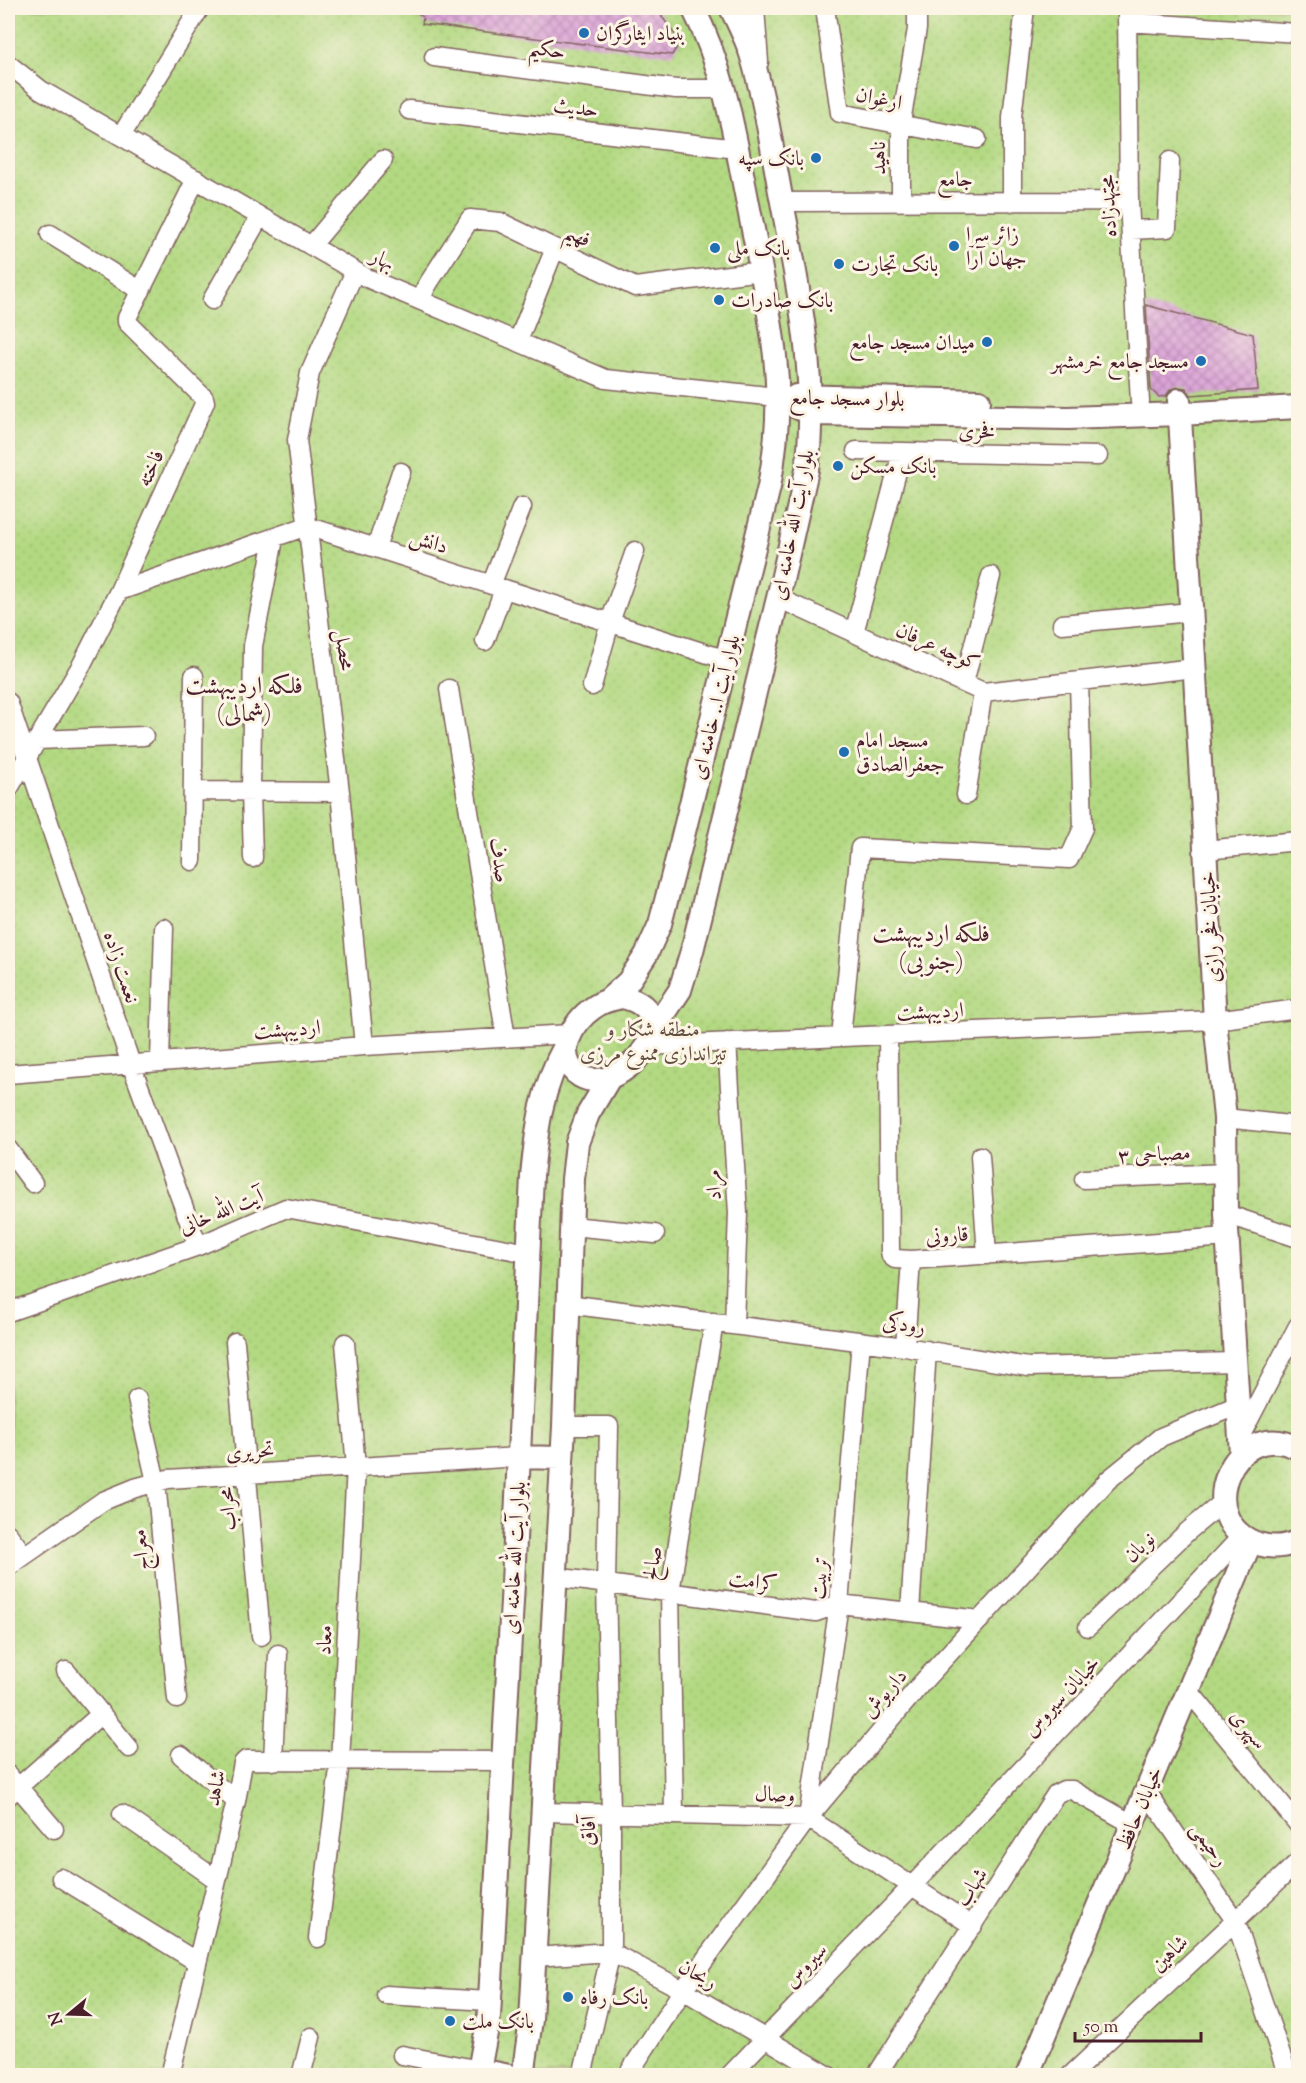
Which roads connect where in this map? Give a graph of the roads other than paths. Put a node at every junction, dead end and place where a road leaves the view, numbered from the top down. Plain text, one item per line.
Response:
1 (200, 8) edge
2 (693, 8) edge
3 (731, 8) edge
4 (755, 8) edge
5 (825, 8) edge
6 (917, 8) edge
7 (1025, 8) edge
8 (1127, 15) edge
9 (1299, 33) edge
10 (434, 57) dead end
11 (8, 64) edge
12 (725, 89) junction
13 (762, 94) junction
14 (409, 110) dead end
15 (901, 126) junction
16 (121, 136) junction
17 (977, 139) dead end
18 (737, 149) junction
19 (383, 160) dead end
20 (1170, 161) dead end
21 (196, 179) junction
22 (1129, 201) junction
23 (782, 202) junction
24 (901, 202) junction
25 (1012, 202) junction
26 (260, 216) junction
27 (1131, 230) junction
28 (50, 234) dead end
29 (312, 246) junction
30 (555, 248) junction
31 (355, 271) junction
32 (761, 271) junction
33 (141, 291) junction
34 (212, 300) dead end
35 (421, 300) junction
36 (518, 341) junction
37 (1299, 392) edge
38 (777, 397) junction
39 (1140, 402) junction
40 (811, 405) junction
41 (1180, 407) junction
42 (1299, 407) edge
43 (856, 451) dead end
44 (902, 453) junction
45 (1098, 456) dead end
46 (401, 472) dead end
47 (522, 507) dead end
48 (307, 526) junction
49 (274, 538) junction
50 (376, 548) junction
51 (635, 551) dead end
52 (991, 576) dead end
53 (497, 587) junction
54 (119, 591) junction
55 (778, 598) junction
56 (1191, 612) junction
57 (610, 622) junction
58 (1062, 624) dead end
59 (855, 633) junction
60 (485, 641) dead end
61 (727, 660) junction
62 (1195, 668) junction
63 (194, 676) dead end
64 (1079, 681) junction
65 (964, 683) junction
66 (592, 686) dead end
67 (449, 689) dead end
68 (983, 692) junction
69 (8, 702) edge
70 (144, 736) dead end
71 (37, 740) junction
72 (27, 758) junction
73 (8, 790) edge
74 (193, 791) junction
75 (251, 791) junction
76 (340, 792) junction
77 (966, 795) dead end
78 (1299, 841) edge
79 (1205, 850) junction
80 (253, 858) dead end
81 (192, 861) dead end
82 (164, 928) dead end
83 (608, 1000) junction
84 (1299, 1009) edge
85 (1215, 1020) junction
86 (888, 1035) junction
87 (841, 1037) junction
88 (506, 1038) junction
89 (568, 1039) junction
90 (649, 1039) junction
91 (727, 1042) junction
92 (364, 1046) junction
93 (160, 1061) junction
94 (131, 1064) junction
95 (8, 1074) edge
96 (610, 1077) junction
97 (1225, 1118) junction
98 (1299, 1126) edge
99 (8, 1149) edge
100 (980, 1156) dead end
101 (1226, 1173) junction
102 (1084, 1179) dead end
103 (33, 1183) dead end
104 (1226, 1214) junction
105 (571, 1226) junction
106 (655, 1234) dead end
107 (1228, 1237) junction
108 (1299, 1238) edge
109 (198, 1246) junction
110 (528, 1253) junction
111 (987, 1255) junction
112 (911, 1260) junction
113 (567, 1304) junction
114 (8, 1312) edge
115 (714, 1322) junction
116 (734, 1325) junction
117 (1299, 1326) edge
118 (861, 1341) junction
119 (235, 1342) dead end
120 (345, 1343) dead end
121 (905, 1347) junction
122 (927, 1350) junction
123 (1235, 1362) junction
124 (137, 1399) dead end
125 (1238, 1405) junction
126 (564, 1426) junction
127 (1240, 1446) junction
128 (1299, 1448) edge
129 (519, 1457) junction
130 (561, 1458) junction
131 (356, 1467) junction
132 (246, 1474) junction
133 (156, 1482) junction
134 (1223, 1502) junction
135 (8, 1534) edge
136 (1247, 1539) junction
137 (1299, 1541) edge
138 (24, 1555) junction
139 (8, 1567) edge
140 (555, 1577) junction
141 (606, 1583) junction
142 (670, 1592) junction
143 (839, 1604) junction
144 (910, 1612) junction
145 (980, 1620) junction
146 (1088, 1627) dead end
147 (261, 1636) dead end
148 (278, 1654) dead end
149 (66, 1671) dead end
150 (1188, 1690) junction
151 (177, 1699) dead end
152 (101, 1714) junction
153 (129, 1748) dead end
154 (181, 1755) dead end
155 (273, 1761) junction
156 (340, 1761) junction
157 (503, 1761) junction
158 (11, 1786) edge
159 (1146, 1791) junction
160 (236, 1801) junction
161 (542, 1812) junction
162 (122, 1814) dead end
163 (610, 1814) junction
164 (674, 1814) junction
165 (808, 1818) junction
166 (1132, 1824) junction
167 (1299, 1824) edge
168 (54, 1829) dead end
169 (1299, 1862) edge
170 (61, 1878) dead end
171 (217, 1880) junction
172 (912, 1886) junction
173 (1236, 1922) junction
174 (974, 1926) junction
175 (318, 1938) dead end
176 (611, 1952) junction
177 (534, 1957) junction
178 (197, 1962) junction
179 (683, 1990) junction
180 (386, 1995) dead end
181 (489, 2001) junction
182 (311, 2037) dead end
183 (765, 2038) junction
184 (402, 2055) dead end
185 (479, 2073) edge
186 (170, 2076) edge
187 (301, 2076) edge
188 (509, 2076) edge
189 (523, 2076) edge
190 (582, 2076) edge
191 (627, 2076) edge
192 (729, 2076) edge
193 (829, 2076) edge
194 (876, 2076) edge
195 (1027, 2076) edge
196 (1070, 2076) edge
197 (1288, 2076) edge

1 - 16 street
2 - 12 main road
3 - 13 main road, بلوار آیت الله خامنه ای
4 - 13 street
5 - 15 street, ارغوان
6 - 15 street, ناهید
7 - 25 street
8 - 9 street
8 - 22 street, مجتهدزاده
10 - 12 street, حکیم
11 - 16 street, بهار
12 - 18 main road
13 - 23 main road, بلوار آیت الله خامنه ای
14 - 18 street, حدیث
15 - 17 street, ارغوان
15 - 24 street, ناهید
16 - 21 street, بهار
18 - 32 main road
19 - 29 street
20 - 27 street
21 - 26 street, بهار
21 - 33 street, فاخته
22 - 25 street, جامع
22 - 27 street, مجتهدزاده
23 - 24 street, جامع
23 - 40 main road, بلوار آیت الله خامنه ای
24 - 25 street, جامع
26 - 29 street, بهار
26 - 34 street
27 - 39 street, مجتهدزاده
28 - 33 street
29 - 31 street, بهار
30 - 32 street, فهیم
30 - 35 street, فهیم
30 - 36 street
31 - 35 street, بهار
31 - 48 street, محصل
32 - 38 main road
33 - 54 street, فاخته
35 - 36 street, بهار
36 - 38 street, بهار
37 - 41 main road, بلوار مسجد جامع
38 - 40 main road, بلوار مسجد جامع
38 - 61 main road, بلوار آیت ا.. خامنه ای
39 - 40 main road, بلوار مسجد جامع
39 - 41 main road, بلوار مسجد جامع
40 - 41 main road, بلوار مسجد جامع
40 - 55 main road, بلوار آیت الله خامنه ای
41 - 42 main road, بلوار مسجد جامع
41 - 56 main road, خیابان فخر رازی
43 - 44 street, فخری
44 - 45 street, فخری
44 - 59 street
46 - 50 street
47 - 53 street
48 - 49 street
48 - 50 street, دانش
48 - 76 street, محصل
49 - 54 street
49 - 75 street
50 - 53 street, دانش
51 - 57 street
52 - 65 street
53 - 57 street, دانش
53 - 60 street
54 - 71 street, فاخته
55 - 59 street, کوچه عرفان
55 - 90 main road, بلوار آیت الله خامنه ای
56 - 58 street
56 - 62 main road, خیابان فخر رازی
57 - 61 street, دانش
57 - 66 street
59 - 65 street, کوچه عرفان
61 - 83 main road, بلوار آیت ا.. خامنه ای
62 - 64 street, کوچه عرفان
62 - 79 main road, خیابان فخر رازی
63 - 74 street
64 - 68 street, کوچه عرفان
64 - 87 street
65 - 68 street, کوچه عرفان
67 - 88 street, صدف
68 - 77 street
69 - 72 street, نعمت زاده
70 - 71 street
71 - 72 street, فاخته
72 - 73 street, فاخته
72 - 94 street, نعمت زاده
74 - 75 street
74 - 81 street
75 - 76 street
75 - 80 street
76 - 92 street, محصل
78 - 79 street
79 - 85 main road, خیابان فخر رازی
82 - 93 street
83 - 89 main road
83 - 90 main road
84 - 85 street, اردیبهشت
85 - 86 street, اردیبهشت
85 - 97 main road, خیابان فخر رازی
86 - 87 street, اردیبهشت
86 - 112 street, قارونی
87 - 91 street, اردیبهشت
88 - 89 street, اردیبهشت
88 - 92 street, اردیبهشت
89 - 96 main road
89 - 110 main road, بلوار آیت الله خامنه ای
90 - 91 street, اردیبهشت
90 - 96 main road
91 - 116 street, مراد
92 - 93 street, اردیبهشت
93 - 94 street, اردیبهشت
94 - 95 street, اردیبهشت
94 - 109 street, نعمت زاده
96 - 105 main road, بلوار آیت الله خامنه ای
97 - 98 street
97 - 101 main road, خیابان فخر رازی
99 - 103 street
100 - 111 street
101 - 102 street, مصباحی ۳
101 - 104 main road, خیابان فخر رازی
104 - 107 main road, خیابان فخر رازی
104 - 108 street
105 - 106 street
105 - 113 main road, بلوار آیت الله خامنه ای
107 - 111 street, قارونی
107 - 123 main road, خیابان فخر رازی
109 - 110 street, آیت الله خانی
109 - 114 street, آیت الله خانی
110 - 129 main road, بلوار آیت الله خامنه ای
111 - 112 street, قارونی
112 - 121 street
113 - 115 street, رودکی
113 - 126 main road, بلوار آیت الله خامنه ای
115 - 116 street, رودکی
115 - 142 street, صالح
116 - 118 street, رودکی
117 - 127 street
118 - 121 street, رودکی
118 - 143 street, تربیت
119 - 132 street, محراب
120 - 131 street, معاد
121 - 122 street, رودکی
122 - 123 street, رودکی
122 - 144 street
123 - 125 main road, خیابان فخر رازی
124 - 133 street, معراج
125 - 127 main road, خیابان فخر رازی
125 - 145 street, داریوش
126 - 130 main road, بلوار آیت الله خامنه ای
126 - 141 street, آفاق
127 - 128 main road
127 - 134 main road
129 - 130 main road
129 - 131 street, تحریری
129 - 157 main road, بلوار آیت الله خامنه ای
130 - 140 main road, بلوار آیت الله خامنه ای
131 - 132 street, تحریری
131 - 156 street, معاد
132 - 133 street, تحریری
132 - 147 street, محراب
133 - 138 street, تحریری
133 - 151 street, معراج
134 - 136 main road
134 - 146 street, نوبان
135 - 138 street
136 - 137 main road
136 - 150 main road, خیابان حافظ
136 - 172 street, خیابان سیروس
138 - 139 street, تحریری
140 - 141 street, کرامت
140 - 161 main road, بلوار آیت الله خامنه ای
141 - 142 street, کرامت
141 - 163 street, آفاق
142 - 143 street, کرامت
142 - 164 street, صالح
143 - 144 street, کرامت
143 - 165 street, تربیت
144 - 145 street, کرامت
145 - 165 street, داریوش
148 - 155 street
149 - 152 street
150 - 159 main road, خیابان حافظ
150 - 167 street, سپهری
152 - 153 street
152 - 158 street
154 - 160 street
155 - 156 street, شاهد
155 - 160 street, شاهد
156 - 157 street, شاهد
156 - 175 street, معاد
157 - 181 main road, بلوار آیت الله خامنه ای
158 - 168 street
159 - 166 main road, خیابان حافظ
159 - 173 street, رحیمی
160 - 171 street, شاهد
161 - 163 street, وصال
161 - 177 main road, بلوار آیت الله خامنه ای
162 - 171 street
163 - 164 street, وصال
163 - 176 street, آفاق
164 - 165 street, وصال
165 - 172 street, وصال
165 - 179 street, داریوش
166 - 174 street, شهاب
166 - 195 main road, خیابان حافظ
169 - 173 street, شاهین
170 - 178 street
171 - 178 street, شاهد
172 - 174 street, وصال
172 - 183 street, سیروس
173 - 196 street, شاهین
173 - 197 street, رحیمی
174 - 194 street, شهاب
176 - 177 street
176 - 179 street, ریحان
176 - 190 street, آفاق
177 - 189 main road, بلوار آیت الله خامنه ای
178 - 186 street, شاهد
179 - 183 street, ریحان
179 - 191 street, داریوش
180 - 181 street
181 - 185 main road, بلوار آیت الله خامنه ای
182 - 187 street
183 - 192 street, سیروس
183 - 193 street, ریحان
184 - 185 street
185 - 188 main road

